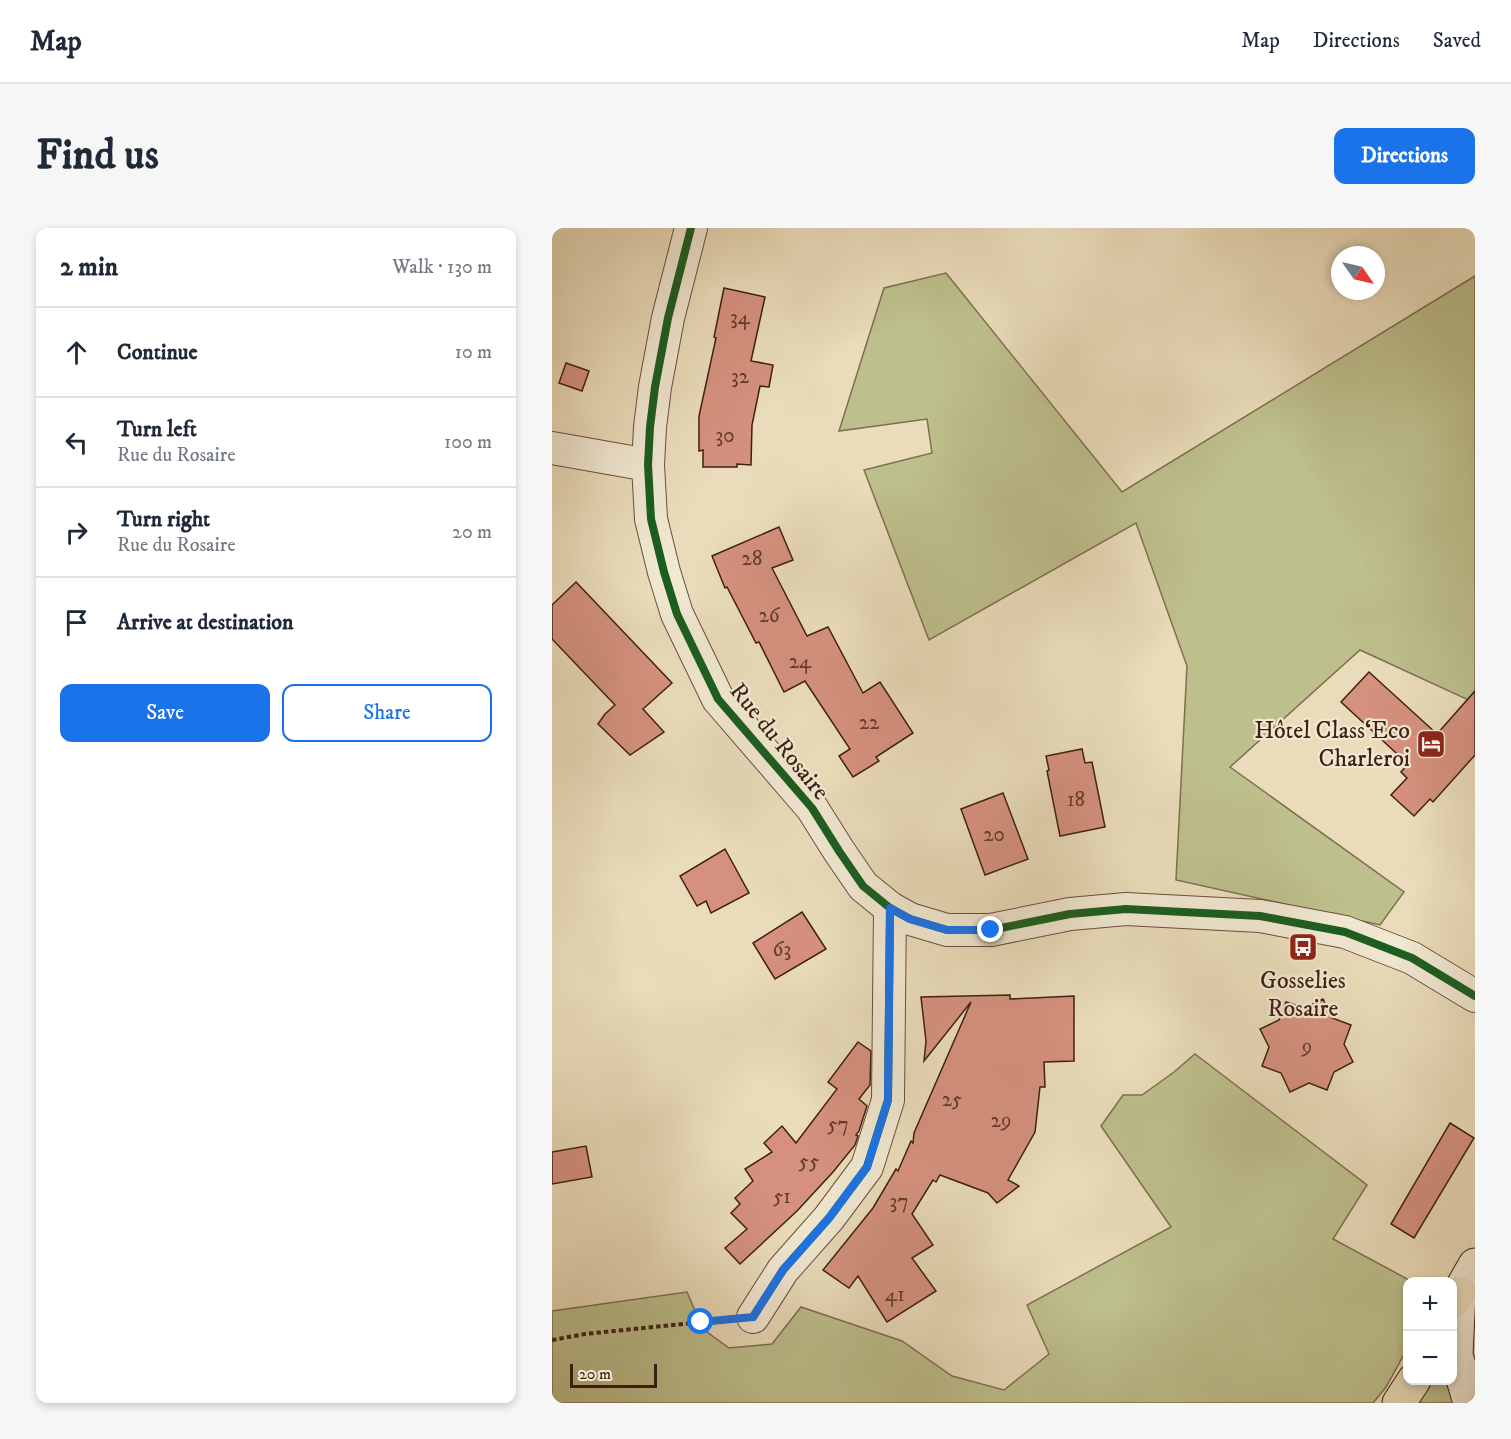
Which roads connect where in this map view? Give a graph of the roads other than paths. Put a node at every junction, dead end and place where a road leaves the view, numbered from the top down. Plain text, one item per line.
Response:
1 (691, 228) edge
2 (552, 448) edge
3 (648, 465) junction
4 (890, 908) junction
5 (1475, 996) edge
6 (1475, 1264) edge
7 (1457, 1296) edge
8 (753, 1317) road end
9 (1456, 1331) edge
10 (1411, 1385) edge
11 (1400, 1403) edge
12 (1470, 1403) edge

1 - 3 street, Rue du Rosaire
2 - 3 street
3 - 4 street, Rue du Rosaire
4 - 5 street, Rue du Rosaire
4 - 8 street
6 - 7 main road
9 - 12 main road
10 - 11 highway

